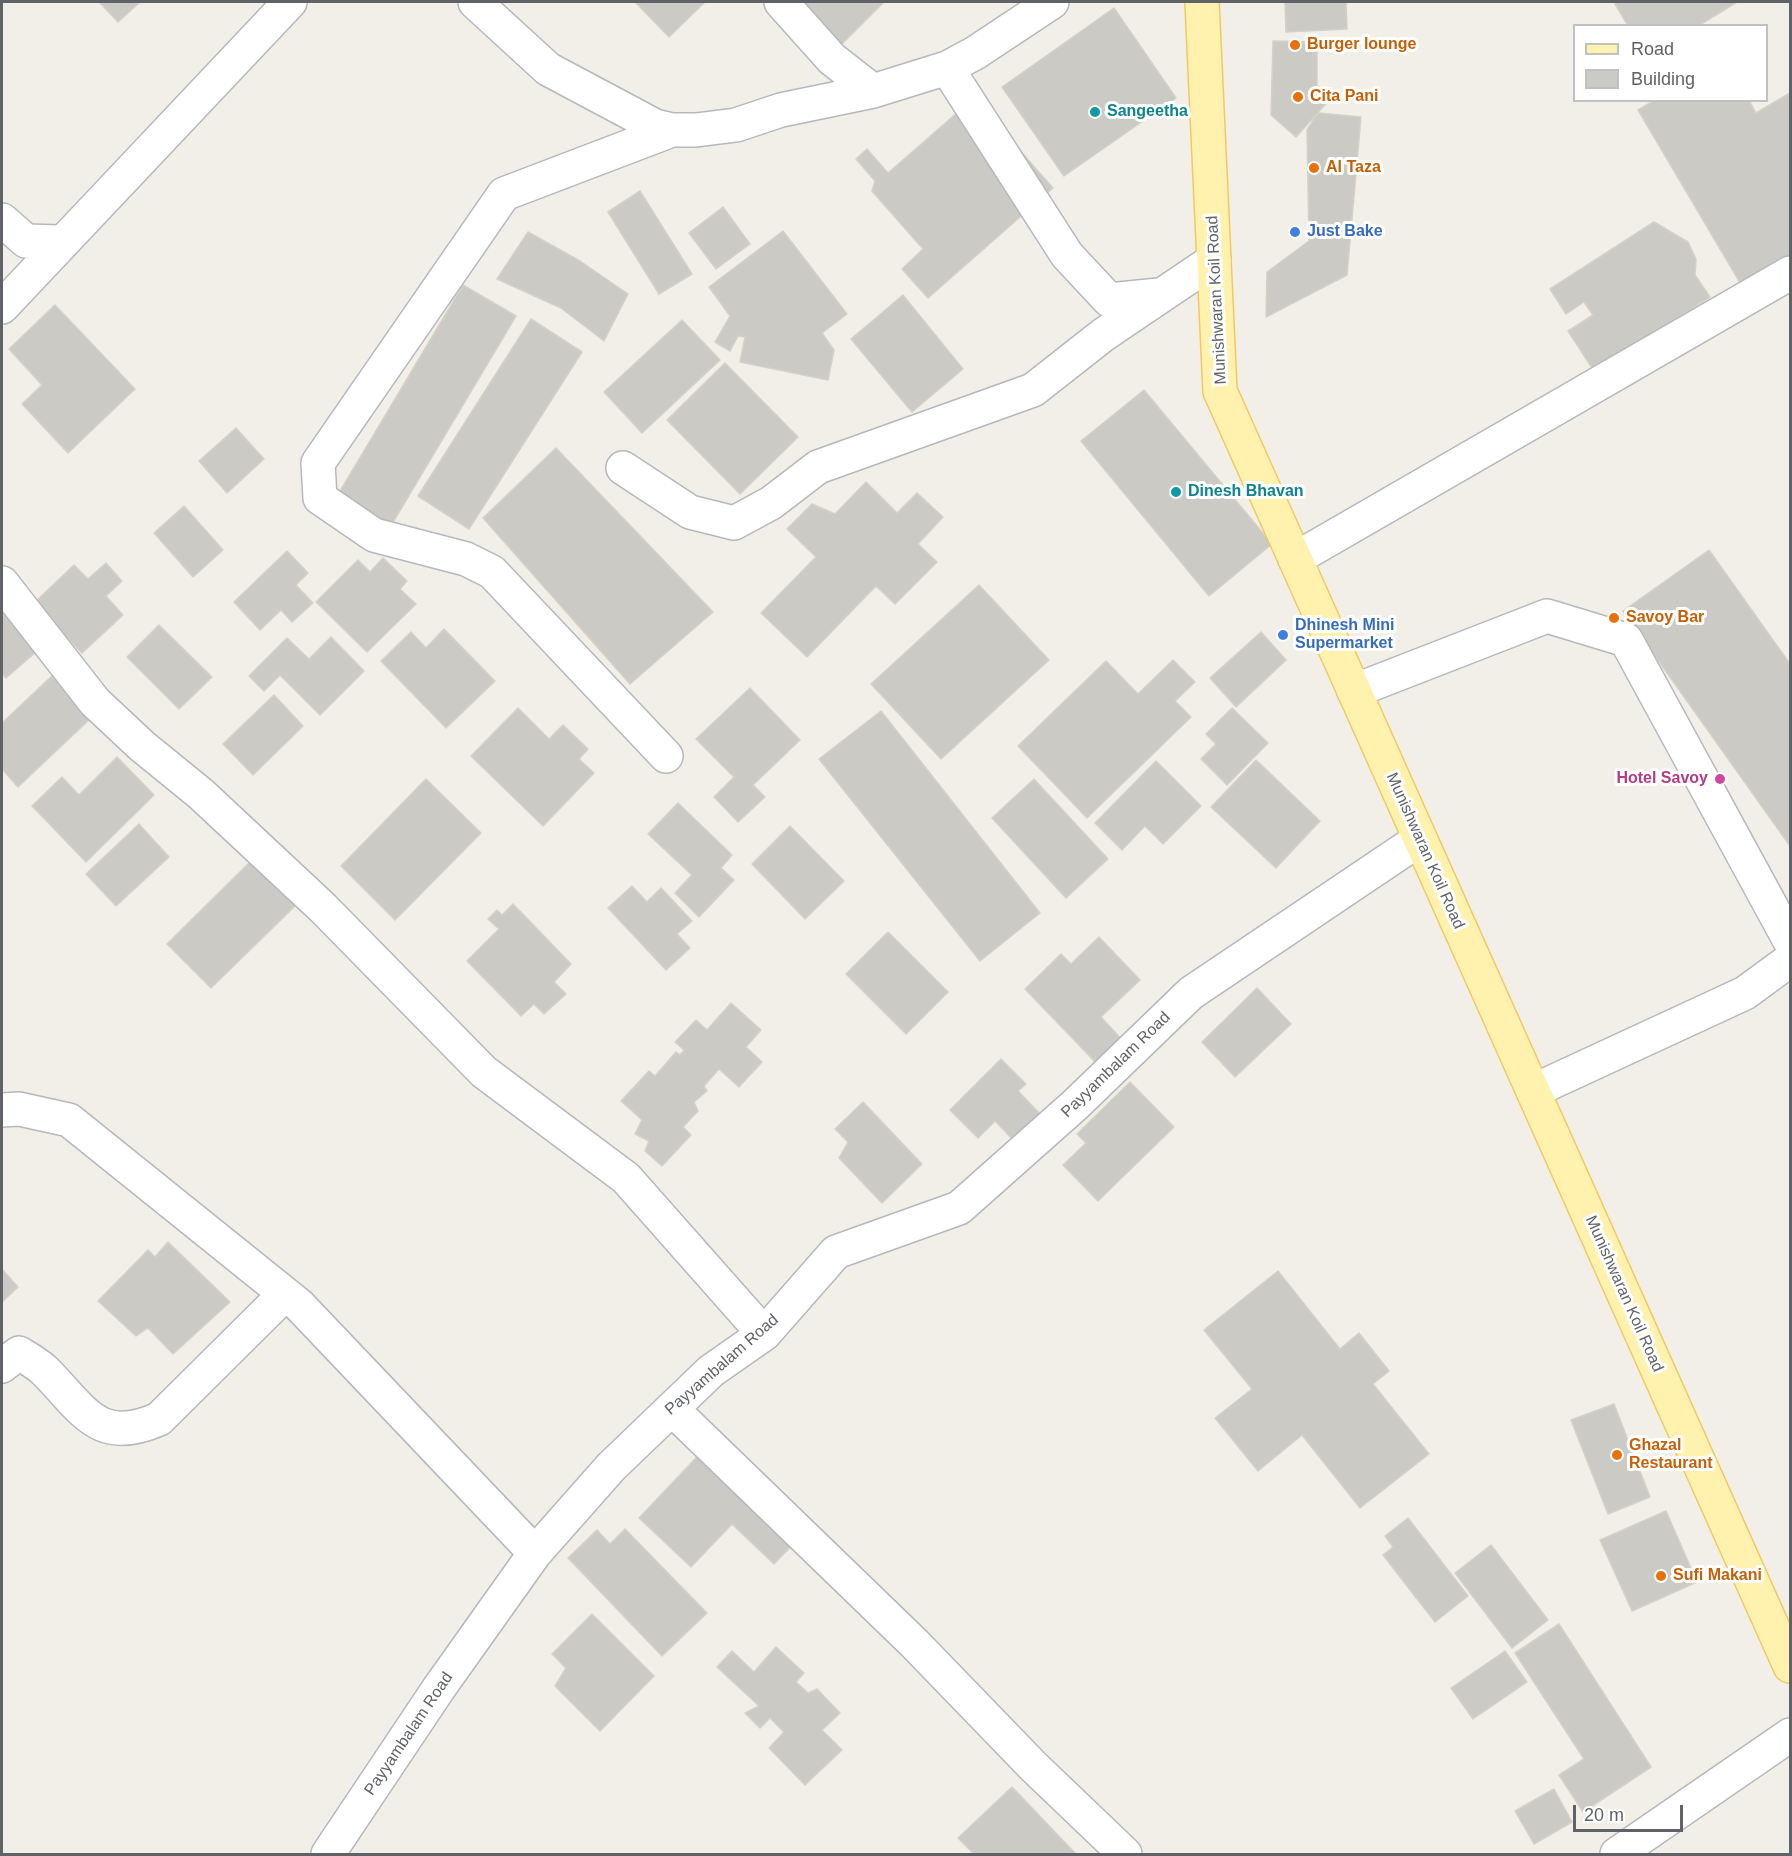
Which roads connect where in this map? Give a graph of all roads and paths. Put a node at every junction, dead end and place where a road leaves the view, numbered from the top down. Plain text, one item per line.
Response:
1 (290, 2) edge
2 (475, 2) edge
3 (781, 2) edge
4 (1052, 2) edge
5 (1202, 2) edge
6 (948, 68) junction
7 (873, 91) junction
8 (672, 130) junction
9 (2, 220) edge
10 (60, 242) junction
11 (1214, 260) junction
12 (1791, 273) edge
13 (1161, 295) junction
14 (2, 307) edge
15 (623, 468) dead end
16 (1295, 559) junction
17 (2, 583) edge
18 (1354, 691) junction
19 (666, 756) dead end
20 (1420, 839) junction
21 (1791, 941) edge
22 (1791, 960) edge
23 (1533, 1091) junction
24 (2, 1110) edge
25 (285, 1294) junction
26 (764, 1334) junction
27 (2, 1366) edge
28 (672, 1409) junction
29 (535, 1553) junction
30 (1781, 1631) edge
31 (1791, 1666) edge
32 (1791, 1735) edge
33 (328, 1854) edge
34 (1125, 1854) edge
35 (1617, 1854) edge

1 - 10 street
2 - 8 street
3 - 7 street
4 - 6 street
5 - 11 main road, Munishwaran Koil Road
6 - 7 street
6 - 13 street
7 - 8 street
8 - 19 street
9 - 10 street
10 - 14 street
11 - 13 street
11 - 16 main road, Munishwaran Koil Road
12 - 16 street
13 - 15 street
16 - 18 main road, Munishwaran Koil Road
17 - 26 street
18 - 20 main road, Munishwaran Koil Road
18 - 21 street
20 - 23 main road, Munishwaran Koil Road
20 - 26 street, Payyambalam Road
22 - 23 street
23 - 30 main road, Munishwaran Koil Road
24 - 25 street
25 - 27 street
25 - 29 street
26 - 28 street, Payyambalam Road
28 - 29 street, Payyambalam Road
28 - 34 street
29 - 33 street, Payyambalam Road
30 - 31 main road, Munishwaran Koil Road
32 - 35 street

